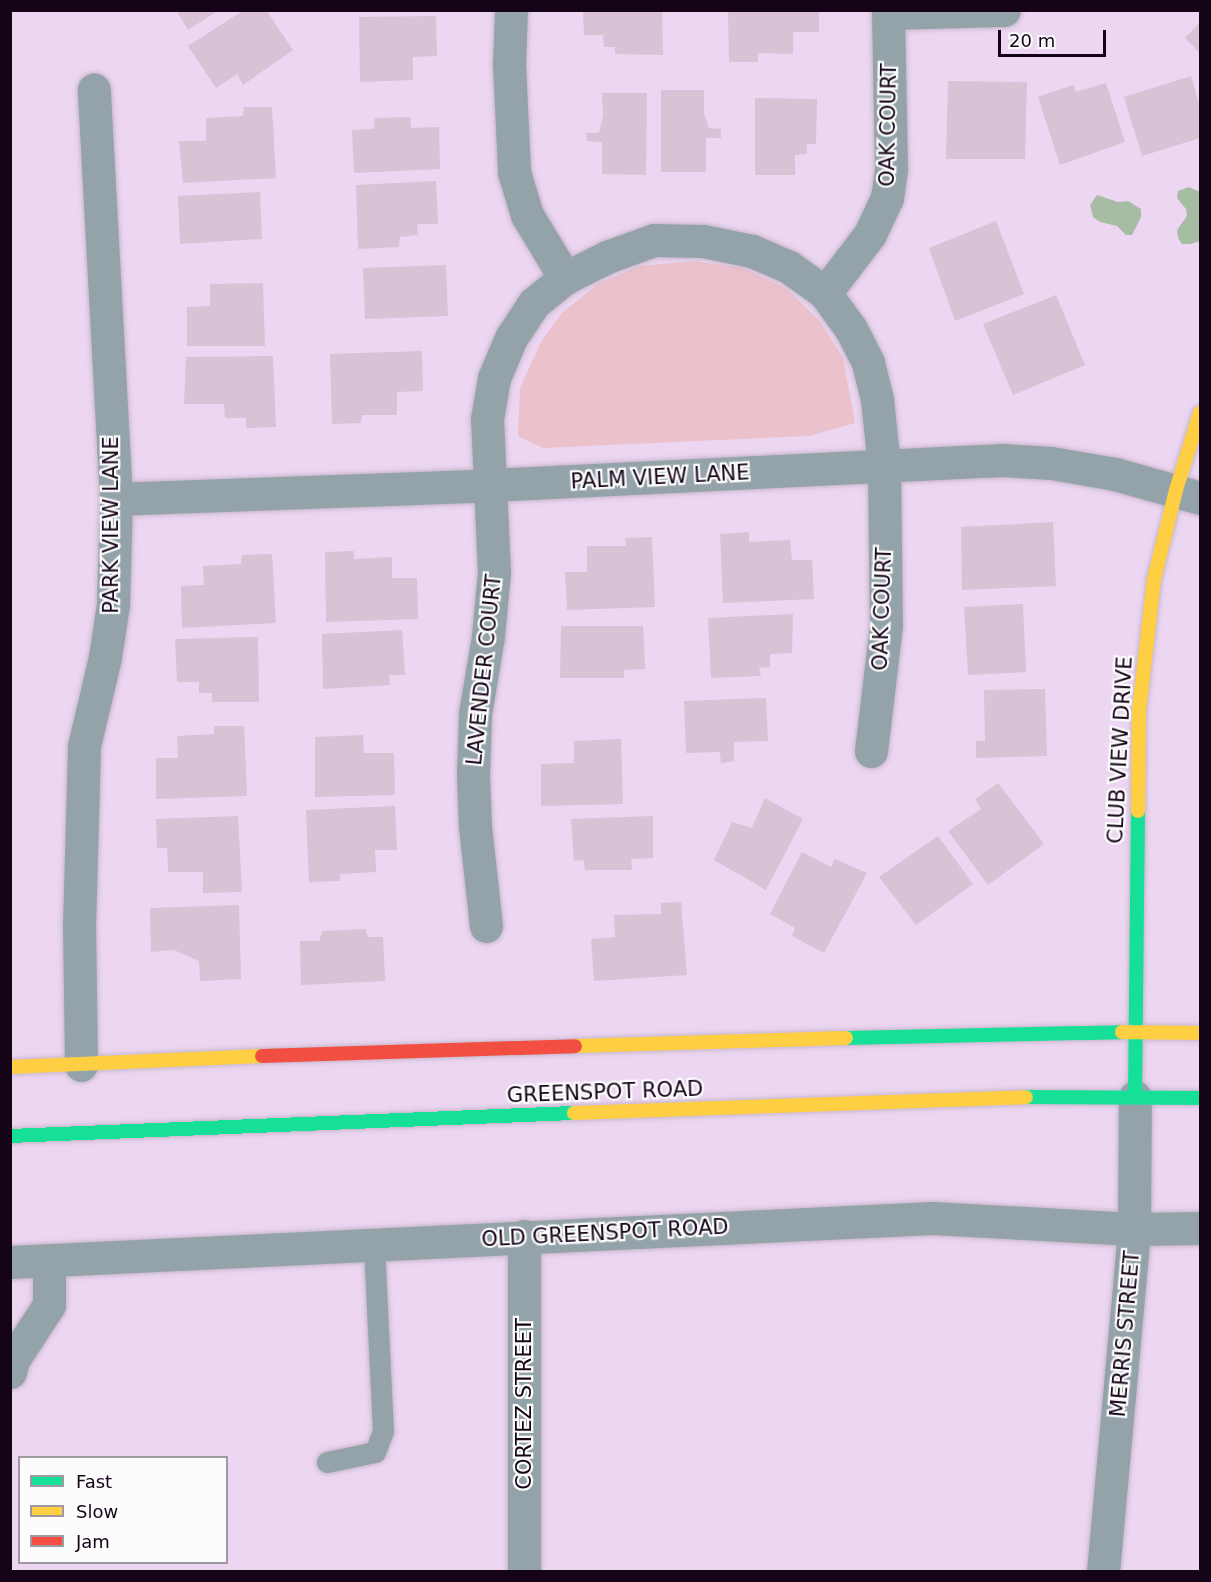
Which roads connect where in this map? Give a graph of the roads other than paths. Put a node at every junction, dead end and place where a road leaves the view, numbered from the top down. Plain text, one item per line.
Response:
1 (511, 10) edge
2 (1004, 10) edge
3 (888, 12) edge
4 (94, 90) dead end
5 (565, 278) junction
6 (825, 294) junction
7 (1200, 413) edge
8 (884, 466) junction
9 (491, 485) junction
10 (1188, 494) edge
11 (116, 499) junction
12 (871, 751) dead end
13 (486, 926) dead end
14 (1134, 1031) junction
15 (1200, 1033) edge
16 (81, 1065) junction
17 (10, 1067) edge
18 (1135, 1097) junction
19 (1200, 1098) edge
20 (10, 1136) edge
21 (1200, 1228) edge
22 (1134, 1229) junction
23 (524, 1236) junction
24 (374, 1244) junction
25 (10, 1262) edge
26 (49, 1262) junction
27 (10, 1371) edge
28 (327, 1462) dead end
29 (524, 1572) edge
30 (1104, 1572) edge

1 - 5 street
2 - 3 street
3 - 6 street, OAK COURT
4 - 11 street, PARK VIEW LANE
5 - 6 street, OAK COURT
5 - 9 street, LAVENDER COURT
6 - 8 street, OAK COURT
7 - 10 main road, CLUB VIEW DRIVE
8 - 9 street, PALM VIEW LANE
8 - 10 street, PALM VIEW LANE
8 - 12 street, OAK COURT
9 - 11 street, PALM VIEW LANE
9 - 13 street, LAVENDER COURT
10 - 14 main road, CLUB VIEW DRIVE
11 - 16 street, PARK VIEW LANE
14 - 15 main road
14 - 16 main road
14 - 18 main road, CLUB VIEW DRIVE
16 - 17 main road
18 - 19 main road, GREENSPOT ROAD
18 - 20 main road, GREENSPOT ROAD
18 - 22 street, MERRIS STREET
21 - 22 street, OLD GREENSPOT ROAD
22 - 23 street, OLD GREENSPOT ROAD
22 - 30 street, MERRIS STREET
23 - 24 street, OLD GREENSPOT ROAD
23 - 29 street, CORTEZ STREET
24 - 26 street, OLD GREENSPOT ROAD
24 - 28 lane
25 - 26 street, OLD GREENSPOT ROAD
26 - 27 street

